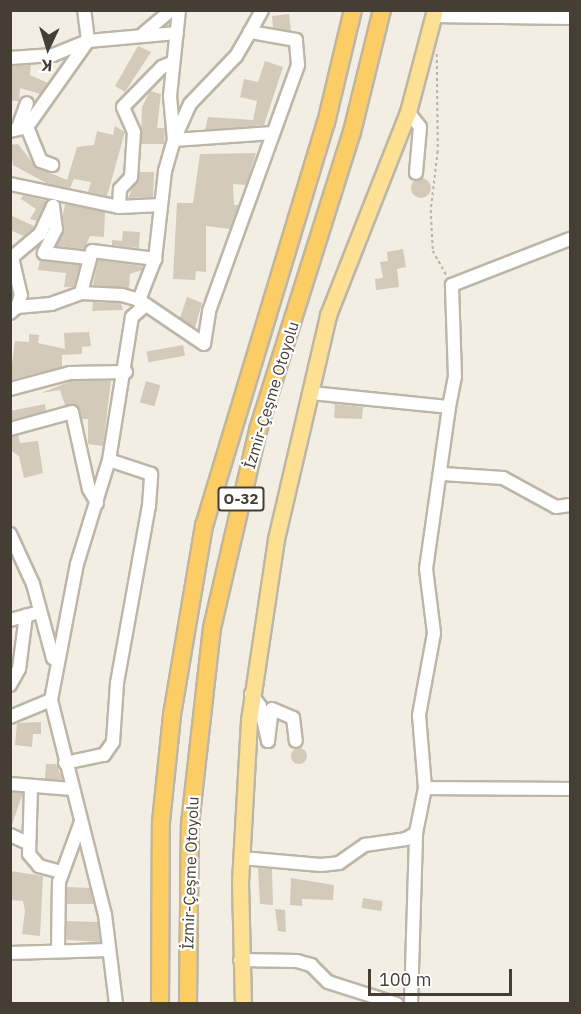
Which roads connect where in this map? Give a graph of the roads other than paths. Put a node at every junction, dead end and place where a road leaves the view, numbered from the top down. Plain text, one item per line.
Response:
1 (84, 10) edge
2 (171, 10) edge
3 (179, 10) edge
4 (262, 10) edge
5 (353, 10) edge
6 (382, 10) edge
7 (434, 13) edge
8 (570, 18) edge
9 (250, 32) junction
10 (144, 33) junction
11 (177, 33) junction
12 (88, 40) junction
13 (10, 58) edge
14 (173, 62) junction
15 (27, 103) dead end
16 (408, 112) junction
17 (19, 128) edge
18 (273, 133) junction
19 (174, 140) junction
20 (52, 165) dead end
21 (416, 173) dead end
22 (10, 184) edge
23 (55, 201) junction
24 (161, 205) junction
25 (119, 207) junction
26 (570, 239) edge
27 (27, 245) junction
28 (44, 253) junction
29 (11, 258) edge
30 (88, 258) junction
31 (155, 259) junction
32 (81, 293) junction
33 (139, 300) junction
34 (14, 310) edge
35 (126, 372) junction
36 (10, 390) edge
37 (310, 393) junction
38 (449, 407) junction
39 (10, 429) edge
40 (109, 460) junction
41 (449, 472) junction
42 (97, 503) junction
43 (570, 505) edge
44 (10, 534) edge
45 (43, 613) junction
46 (26, 615) junction
47 (10, 620) edge
48 (53, 683) junction
49 (10, 685) edge
50 (251, 694) junction
51 (51, 700) junction
52 (10, 717) edge
53 (296, 741) dead end
54 (65, 763) junction
55 (10, 784) edge
56 (32, 788) junction
57 (425, 788) junction
58 (72, 789) junction
59 (570, 789) edge
60 (81, 822) junction
61 (416, 833) junction
62 (10, 835) edge
63 (26, 842) junction
64 (242, 858) junction
65 (61, 872) junction
66 (109, 950) junction
67 (58, 951) junction
68 (10, 953) edge
69 (240, 960) junction
70 (116, 1004) edge
71 (160, 1004) edge
72 (188, 1004) edge
73 (243, 1004) edge
74 (397, 1004) edge
75 (411, 1004) edge

1 - 12 street
2 - 10 street
3 - 11 street
4 - 9 street
5 - 71 highway, İzmir-Çeşme Otoyolu / O-32
6 - 72 highway, İzmir-Çeşme Otoyolu / O-32
7 - 8 street
7 - 16 main road
9 - 18 street
9 - 19 street
10 - 11 street
10 - 12 street
11 - 14 street
12 - 13 street
12 - 17 street
14 - 19 street
14 - 25 street
15 - 17 street
16 - 21 street
16 - 37 main road
17 - 20 street
18 - 19 street
18 - 33 street
19 - 24 street
22 - 23 street
23 - 25 street
23 - 27 street
23 - 28 street
24 - 25 street
24 - 31 street
26 - 38 street
27 - 28 street
27 - 29 street
28 - 30 street
29 - 34 street
30 - 31 street
30 - 32 street
31 - 33 street
32 - 33 street
32 - 34 street
33 - 35 street
35 - 36 street
35 - 40 street
37 - 38 street
37 - 50 main road
38 - 41 street
39 - 42 street
40 - 42 street
40 - 54 street
41 - 43 street
41 - 57 street
42 - 48 street
44 - 45 street
45 - 46 street
45 - 48 street
46 - 47 street
46 - 49 street
48 - 51 street
50 - 53 street
50 - 64 main road
51 - 52 street
51 - 54 street
54 - 58 street
55 - 56 street
56 - 58 street
56 - 63 street
57 - 59 street
57 - 61 street
58 - 60 street
60 - 65 street
60 - 66 street
61 - 64 street
61 - 75 street
62 - 63 street
63 - 65 street
64 - 69 main road
65 - 67 street
66 - 67 street
66 - 70 street
67 - 68 street
69 - 73 main road
69 - 74 street

